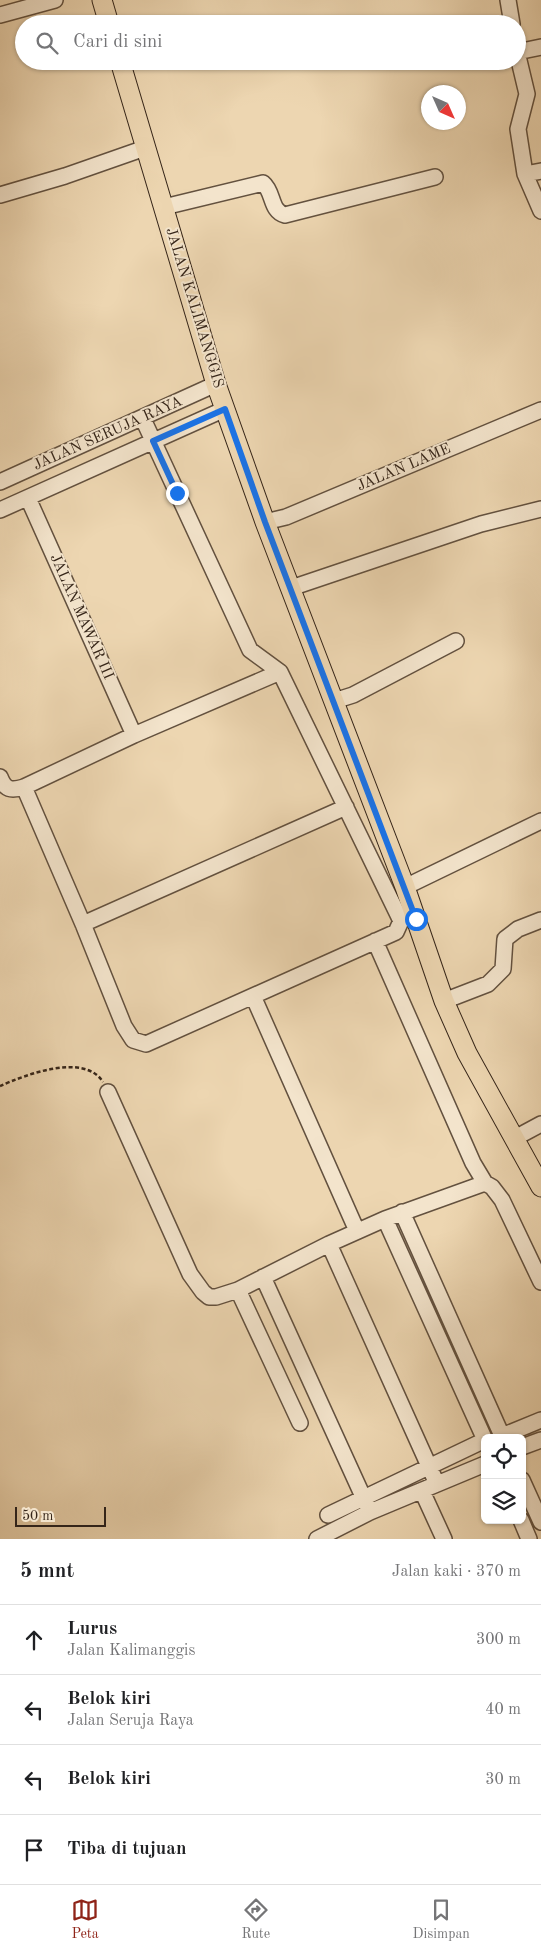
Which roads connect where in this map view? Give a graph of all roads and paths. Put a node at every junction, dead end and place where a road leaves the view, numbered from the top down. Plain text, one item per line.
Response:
1 (55, 0) edge
2 (102, 0) edge
3 (508, 0) edge
4 (0, 15) edge
5 (106, 15) edge
6 (510, 15) edge
7 (541, 47) edge
8 (526, 50) edge
9 (123, 70) edge
10 (521, 70) edge
11 (145, 148) junction
12 (541, 171) edge
13 (525, 174) junction
14 (434, 178) dead end
15 (0, 195) edge
16 (164, 207) junction
17 (541, 211) edge
18 (216, 384) junction
19 (225, 409) junction
20 (541, 410) edge
21 (143, 419) junction
22 (153, 441) junction
23 (0, 482) edge
24 (28, 498) junction
25 (541, 509) edge
26 (0, 510) edge
27 (265, 522) junction
28 (291, 588) junction
29 (456, 641) dead end
30 (280, 672) junction
31 (334, 701) junction
32 (134, 735) junction
33 (0, 777) edge
34 (24, 788) junction
35 (346, 808) junction
36 (541, 821) edge
37 (405, 887) junction
38 (541, 920) edge
39 (83, 924) junction
40 (375, 941) junction
41 (254, 996) junction
42 (444, 1001) junction
43 (0, 1086) edge
44 (108, 1092) joint
45 (541, 1124) edge
46 (515, 1138) junction
47 (485, 1183) junction
48 (541, 1188) edge
49 (402, 1212) junction
50 (385, 1219) junction
51 (357, 1231) junction
52 (330, 1244) junction
53 (263, 1277) junction
54 (541, 1282) edge
55 (238, 1290) junction
56 (481, 1389) junction
57 (465, 1396) junction
58 (541, 1420) edge
59 (300, 1423) dead end
60 (482, 1434) edge
61 (502, 1434) edge
62 (510, 1434) edge
63 (541, 1440) edge
64 (481, 1442) edge
65 (526, 1446) edge
66 (481, 1466) edge
67 (430, 1467) junction
68 (437, 1484) junction
69 (526, 1489) edge
70 (422, 1491) junction
71 (364, 1498) junction
72 (370, 1512) junction
73 (328, 1515) dead end
74 (541, 1522) edge
75 (523, 1524) edge
76 (318, 1539) edge
77 (444, 1539) edge
78 (529, 1539) edge

1 - 4 street
2 - 5 main road
3 - 6 street
7 - 8 street
9 - 11 main road, JALAN KALIMANGGIS
10 - 13 street
11 - 15 street
11 - 16 main road, JALAN KALIMANGGIS
12 - 13 street
13 - 17 street
14 - 16 street
16 - 18 main road, JALAN KALIMANGGIS
18 - 19 main road, JALAN KALIMANGGIS
18 - 21 street, JALAN SERUJA RAYA
19 - 22 street, JALAN SERUJA RAYA
19 - 27 main road, JALAN KALIMANGGIS
20 - 27 street, JALAN LAME
21 - 22 street
21 - 23 street, JALAN SERUJA RAYA
22 - 24 street, JALAN SERUJA RAYA
22 - 30 street
24 - 26 street, JALAN SERUJA RAYA
24 - 32 street, JALAN MAWAR III
25 - 28 street
27 - 28 main road, JALAN KALIMANGGIS
28 - 31 main road, JALAN KALIMANGGIS
29 - 31 street
30 - 32 street
30 - 35 street
31 - 37 main road, JALAN KALIMANGGIS
32 - 34 street
33 - 34 street
34 - 39 street
35 - 39 street
35 - 40 street
36 - 37 street
37 - 42 main road, JALAN KALIMANGGIS
38 - 42 street
39 - 41 street
40 - 41 street
40 - 47 street
41 - 51 street
42 - 46 main road, JALAN KALIMANGGIS
43 - 44 path
44 - 55 street
45 - 46 street
46 - 48 main road, JALAN KALIMANGGIS
47 - 49 street
47 - 54 street
49 - 50 street
49 - 56 street
50 - 51 street
50 - 57 street
51 - 52 street
52 - 53 street
52 - 67 street
53 - 55 street
53 - 71 street
55 - 59 street
56 - 57 street
56 - 61 street
57 - 60 street
58 - 62 street
63 - 65 street
64 - 67 street
66 - 68 street
67 - 68 street
67 - 71 street
68 - 70 street
69 - 74 street
70 - 72 street
70 - 77 street
71 - 72 street
71 - 73 street
72 - 76 street
75 - 78 street

